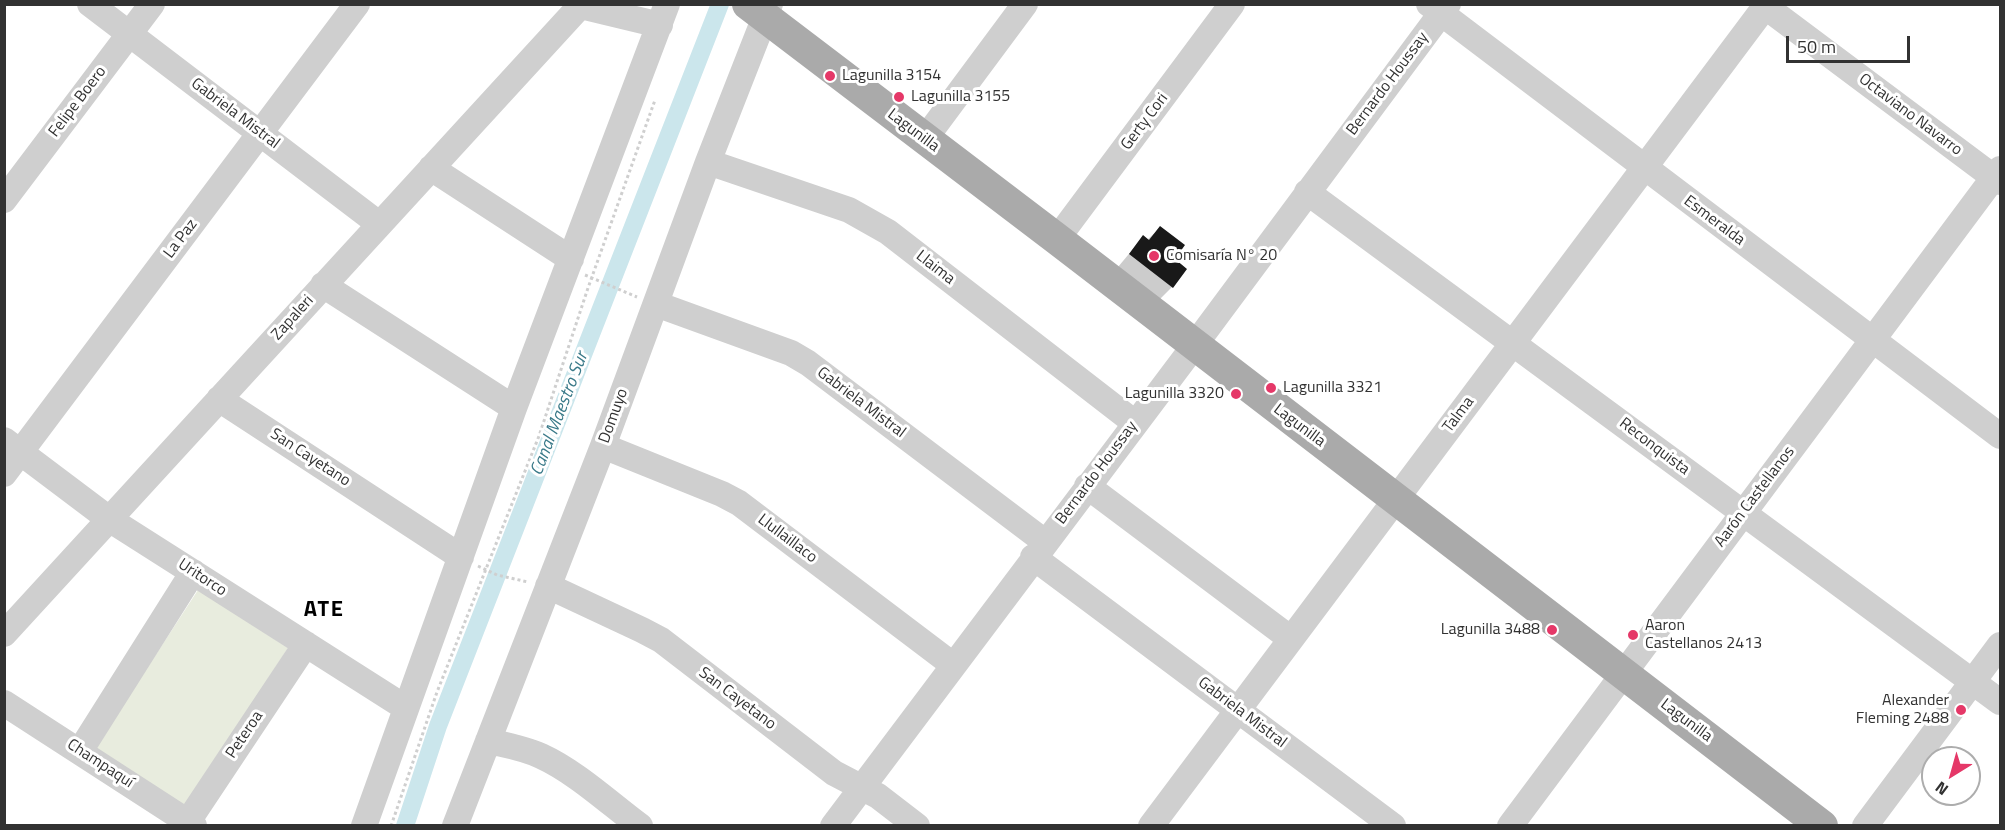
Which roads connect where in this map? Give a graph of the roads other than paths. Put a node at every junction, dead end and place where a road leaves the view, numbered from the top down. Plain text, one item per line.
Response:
1 (90, 4) edge
2 (152, 4) edge
3 (357, 4) edge
4 (1025, 4) edge
5 (1232, 4) edge
6 (582, 5) edge
7 (1764, 5) edge
8 (1439, 8) edge
9 (761, 9) edge
10 (663, 14) edge
11 (129, 34) junction
12 (260, 134) junction
13 (924, 140) junction
14 (708, 162) junction
15 (430, 168) junction
16 (1644, 168) junction
17 (1998, 176) edge
18 (1307, 192) junction
19 (4, 200) edge
20 (379, 224) junction
21 (1057, 239) junction
22 (571, 260) junction
23 (323, 285) junction
24 (656, 304) junction
25 (1873, 340) junction
26 (1513, 342) junction
27 (1194, 346) junction
28 (219, 399) junction
29 (514, 408) junction
30 (1135, 423) junction
31 (2001, 436) edge
32 (13, 446) edge
33 (603, 446) junction
34 (4, 474) edge
35 (1087, 486) junction
36 (1396, 500) junction
37 (1743, 513) junction
38 (109, 519) junction
39 (1040, 549) junction
40 (461, 556) junction
41 (193, 572) junction
42 (548, 585) junction
43 (4, 634) edge
44 (1291, 639) junction
45 (306, 644) junction
46 (2001, 645) edge
47 (953, 665) junction
48 (1624, 674) junction
49 (1973, 682) junction
50 (2001, 702) edge
51 (4, 703) edge
52 (406, 708) junction
53 (1238, 710) junction
54 (488, 741) junction
55 (80, 751) junction
56 (861, 787) junction
57 (189, 824) edge
58 (363, 825) edge
59 (455, 825) edge
60 (640, 825) edge
61 (832, 825) edge
62 (917, 825) edge
63 (1151, 825) edge
64 (1393, 825) edge
65 (1510, 825) edge
66 (1822, 825) edge
67 (1865, 825) edge

1 - 11 street, Gabriela Mistral
2 - 11 street, Felipe Boero
3 - 12 street, La Paz
4 - 13 street
5 - 21 street, Gerty Cori
6 - 10 street
6 - 15 street, Zapaleri
7 - 16 street, Talma
7 - 17 street, Octaviano Navarro
8 - 16 street, Esmeralda
8 - 18 street, Bernardo Houssay
9 - 13 main road, Lagunilla
9 - 14 street, Domuyo
10 - 22 street
11 - 12 street, Gabriela Mistral
11 - 19 street, Felipe Boero
12 - 20 street, Gabriela Mistral
12 - 32 street, La Paz
13 - 21 main road, Lagunilla
14 - 24 street, Domuyo
14 - 30 street, Llaima
15 - 20 street, Zapaleri
15 - 22 street
16 - 25 street, Esmeralda
16 - 26 street, Talma
17 - 25 street, Aarón Castellanos
18 - 26 street, Reconquista
18 - 27 street, Bernardo Houssay
20 - 23 street, Zapaleri
21 - 27 main road, Lagunilla
22 - 29 street
23 - 28 street, Zapaleri
23 - 29 street
24 - 33 street, Domuyo
24 - 39 street, Gabriela Mistral
25 - 31 street, Esmeralda
25 - 37 street, Aarón Castellanos
26 - 36 street, Talma
26 - 37 street, Reconquista
27 - 30 street, Bernardo Houssay
27 - 36 main road, Lagunilla
28 - 38 street, Zapaleri
28 - 40 street, San Cayetano
29 - 40 street
30 - 35 street, Bernardo Houssay
32 - 34 street, La Paz
32 - 38 street, Uritorco
33 - 42 street, Domuyo
33 - 47 street, Llullaillaco
35 - 39 street, Bernardo Houssay
35 - 44 street
36 - 44 street, Talma
36 - 48 main road, Lagunilla
37 - 48 street, Aarón Castellanos
37 - 49 street, Reconquista
38 - 41 street, Uritorco
38 - 43 street, Zapaleri
39 - 47 street, Bernardo Houssay
39 - 53 street, Gabriela Mistral
40 - 52 street
41 - 45 street, Uritorco
41 - 55 street
42 - 54 street, Domuyo
42 - 56 street, San Cayetano
44 - 53 street, Talma
45 - 52 street, Uritorco
45 - 57 street, Peteroa
46 - 49 street
47 - 56 street, Bernardo Houssay
48 - 65 street, Aarón Castellanos
48 - 66 main road, Lagunilla
49 - 50 street, Reconquista
49 - 67 street
51 - 55 street, Champaquí
52 - 58 street
53 - 63 street, Talma
53 - 64 street, Gabriela Mistral
54 - 59 street, Domuyo
54 - 60 street
55 - 57 street, Champaquí
56 - 61 street, Bernardo Houssay
56 - 62 street, San Cayetano

